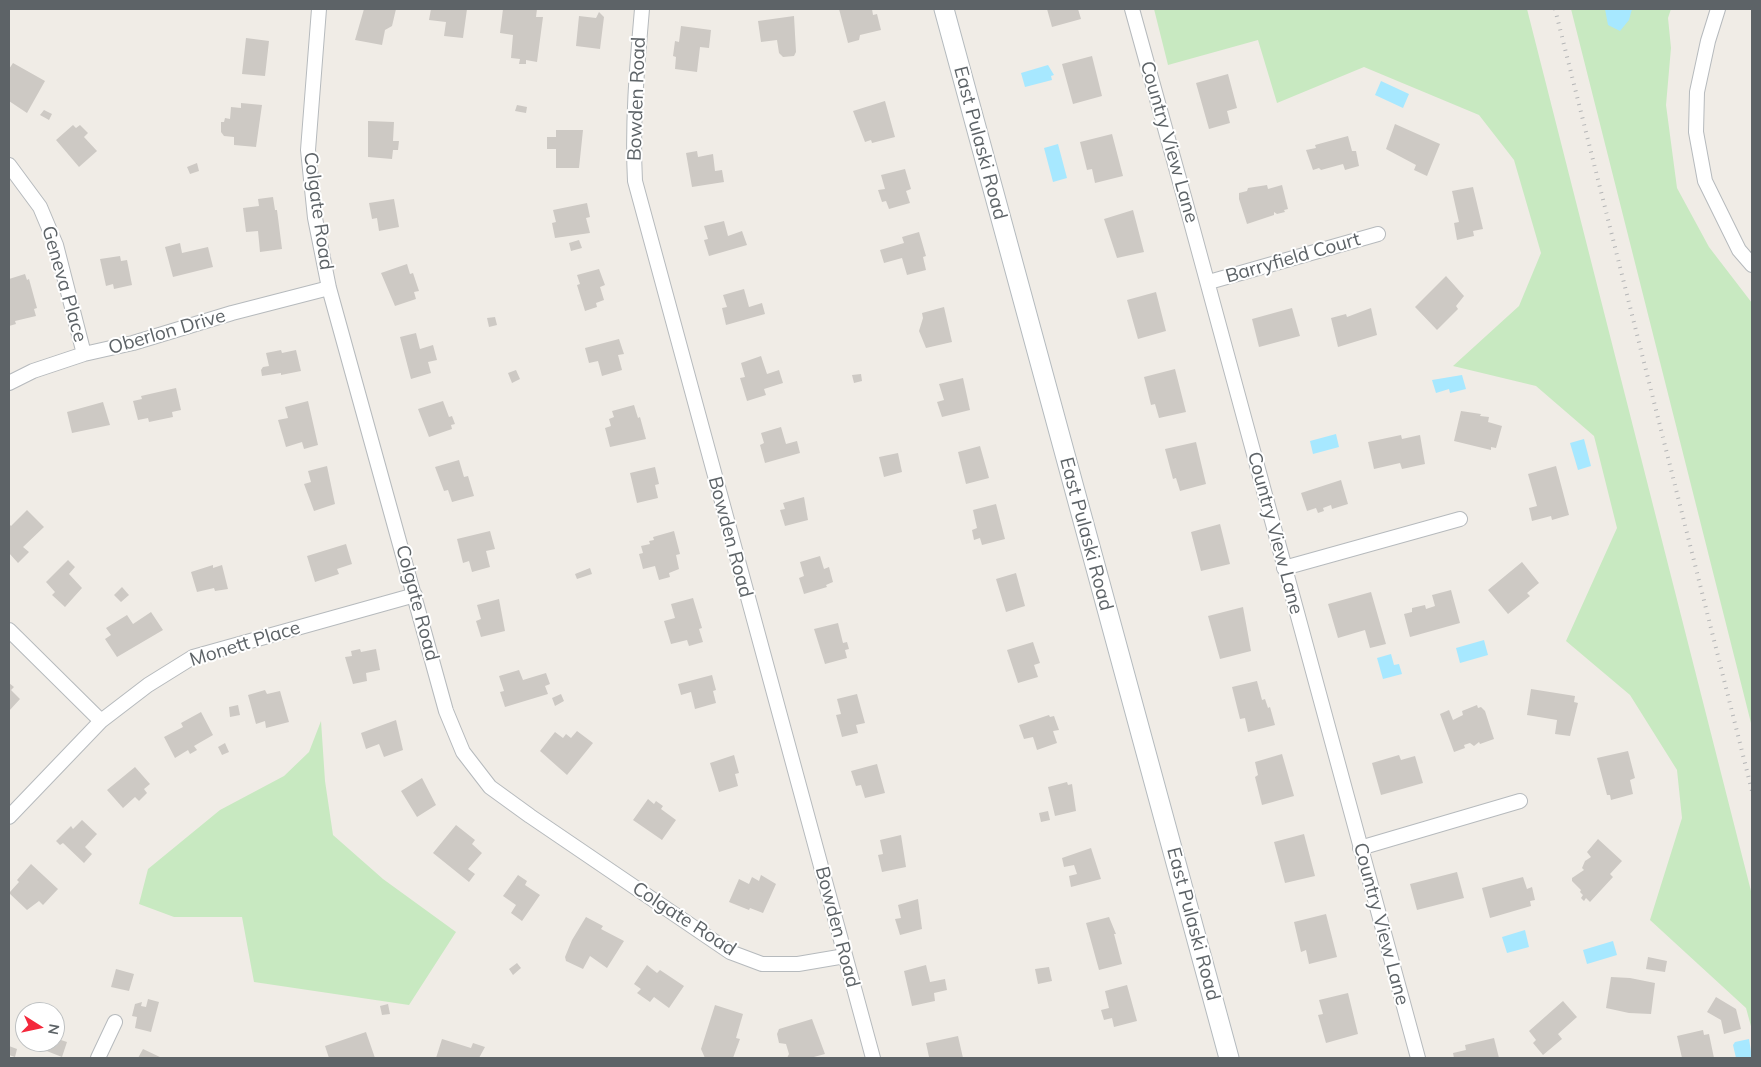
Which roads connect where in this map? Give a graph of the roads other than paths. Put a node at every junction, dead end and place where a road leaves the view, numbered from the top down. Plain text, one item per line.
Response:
1 (319, 9) edge
2 (642, 9) edge
3 (944, 9) edge
4 (1132, 9) edge
5 (1718, 9) edge
6 (9, 165) edge
7 (1378, 234) dead end
8 (1752, 265) edge
9 (1209, 282) junction
10 (328, 288) junction
11 (84, 354) junction
12 (9, 383) edge
13 (1460, 519) dead end
14 (1284, 568) junction
15 (415, 595) junction
16 (9, 630) edge
17 (101, 721) junction
18 (1520, 801) dead end
19 (9, 817) edge
20 (1360, 848) junction
21 (845, 956) junction
22 (115, 1022) dead end
23 (98, 1058) edge
24 (873, 1058) edge
25 (1229, 1058) edge
26 (1418, 1058) edge

1 - 10 street, Colgate Road
2 - 21 street, Bowden Road
3 - 25 main road, East Pulaski Road
4 - 9 street, Country View Lane
5 - 8 street
6 - 11 street, Geneva Place
7 - 9 street, Barryfield Court
9 - 14 street, Country View Lane
10 - 11 street, Oberlon Drive
10 - 15 street, Colgate Road
11 - 12 street, Oberlon Drive
13 - 14 street
14 - 20 street, Country View Lane
15 - 17 street, Monett Place
15 - 21 street, Colgate Road
16 - 17 street
17 - 19 street, Monett Place
18 - 20 street
20 - 26 street, Country View Lane
21 - 24 street, Bowden Road
22 - 23 street

